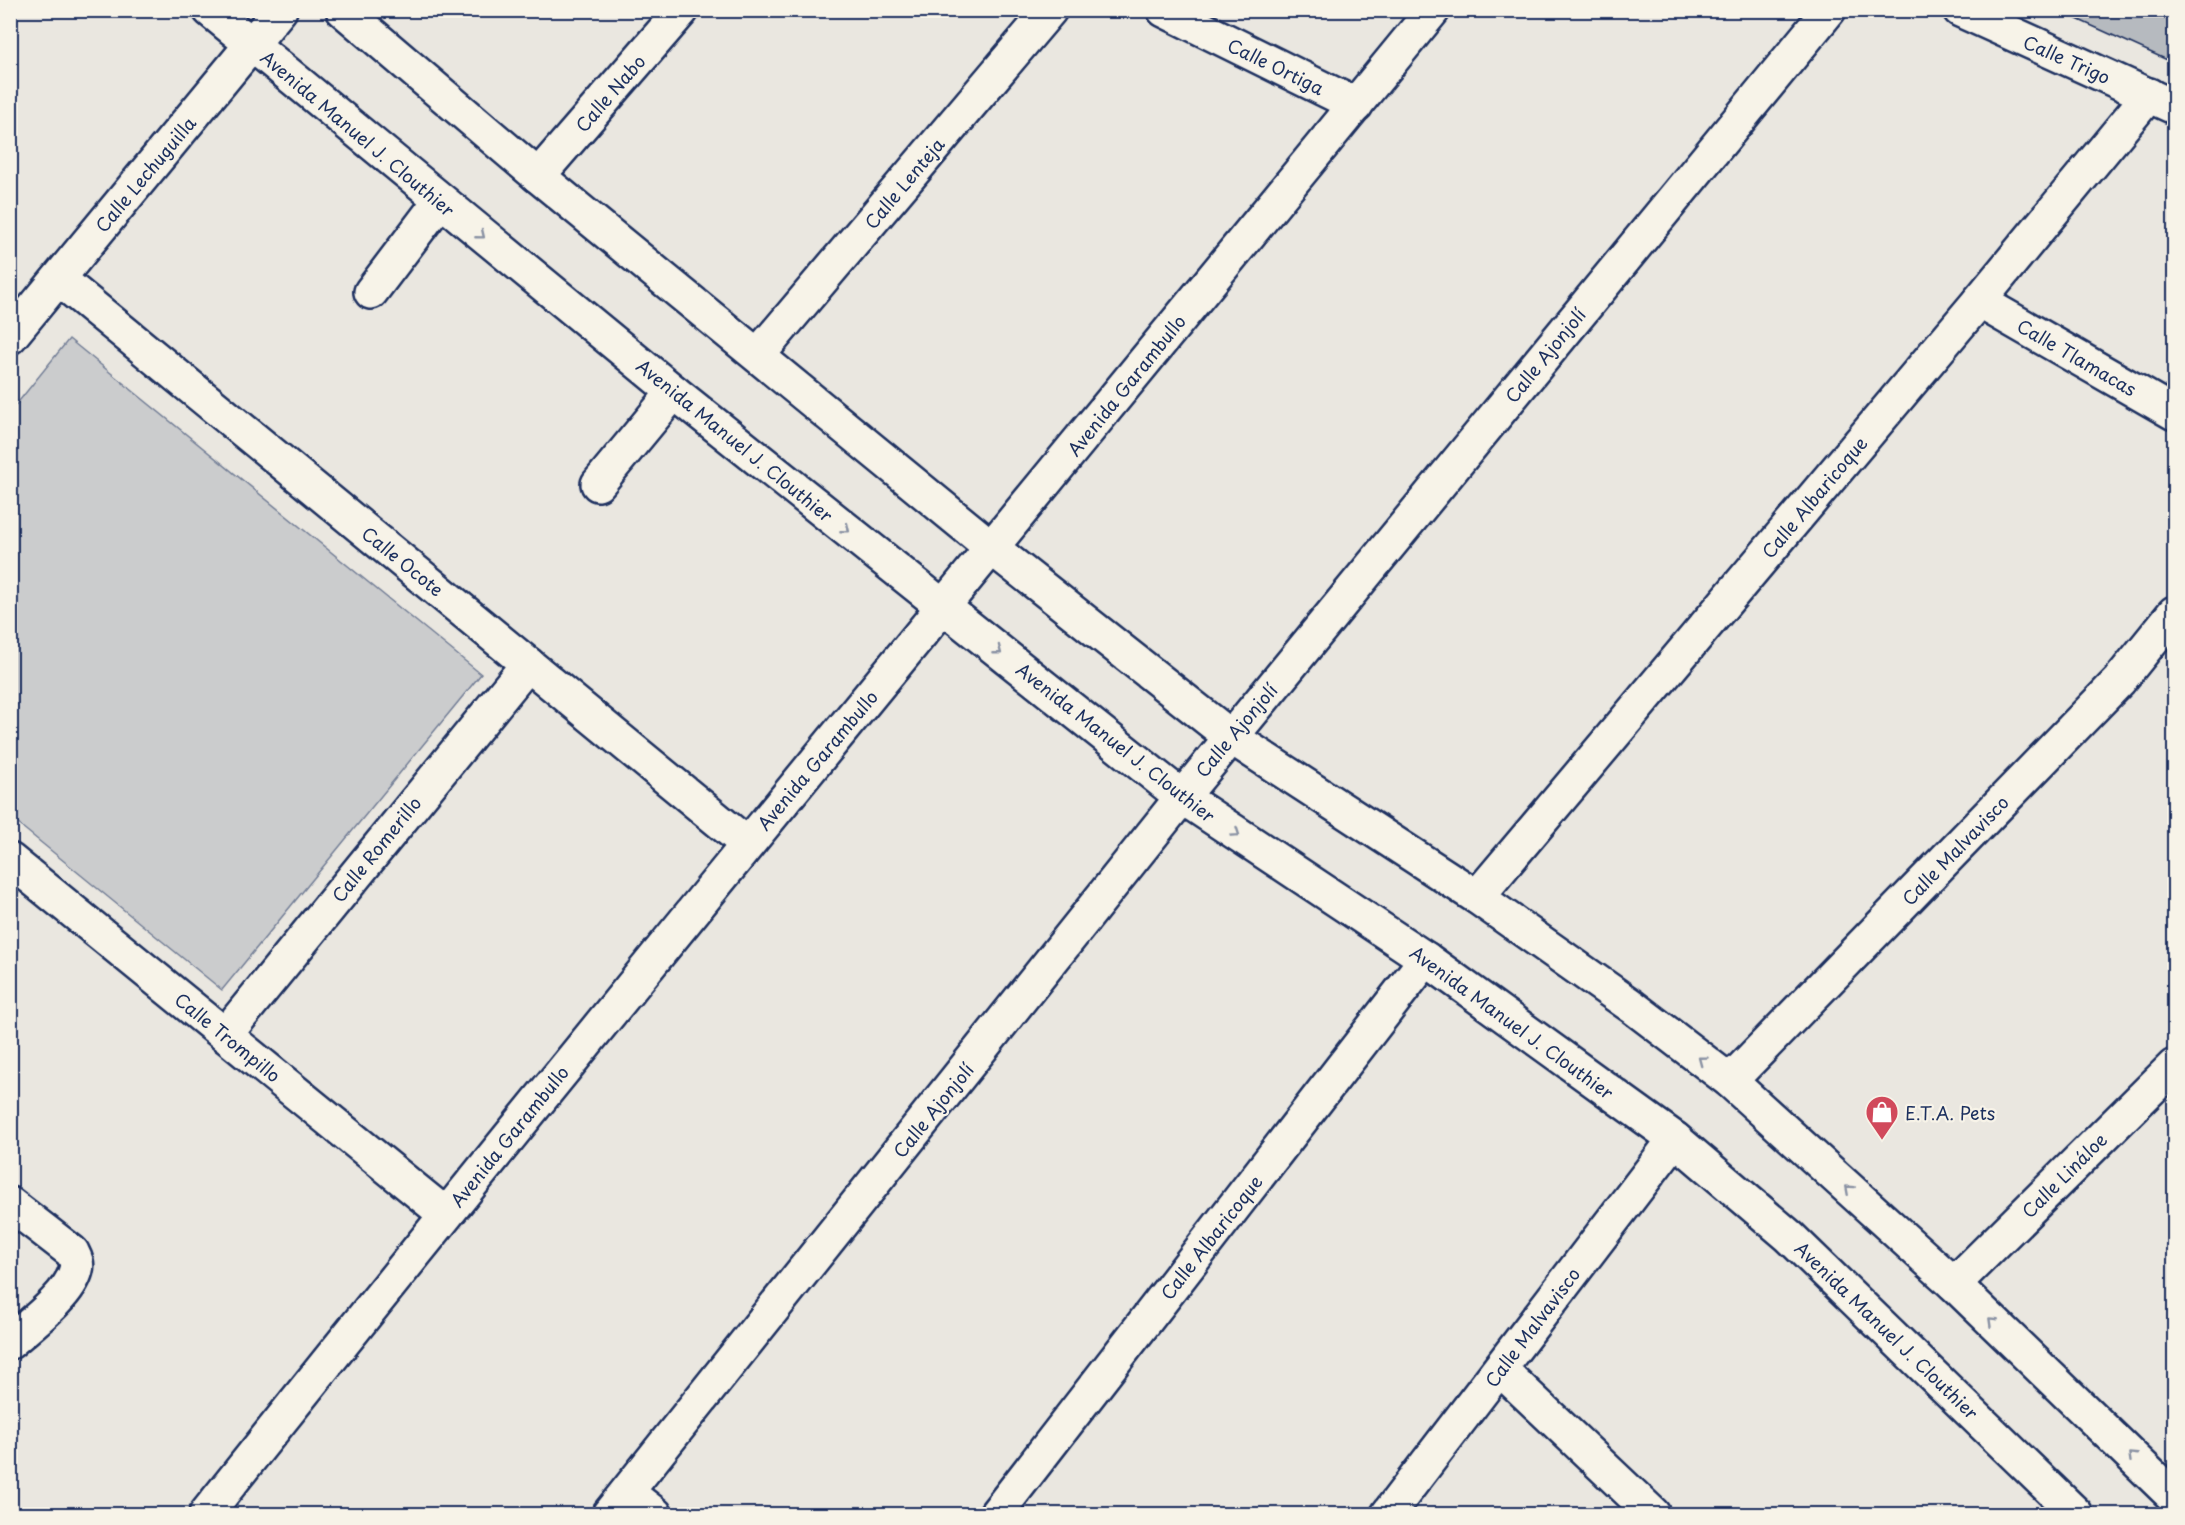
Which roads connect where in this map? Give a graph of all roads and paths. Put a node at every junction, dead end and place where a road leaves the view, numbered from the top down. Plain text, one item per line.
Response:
1 (210, 10) edge
2 (280, 10) edge
3 (343, 10) edge
4 (682, 10) edge
5 (1050, 10) edge
6 (1164, 10) edge
7 (1433, 10) edge
8 (1829, 10) edge
9 (1960, 10) edge
10 (1994, 17) edge
11 (251, 45) junction
12 (2162, 101) edge
13 (1356, 105) junction
14 (538, 176) junction
15 (440, 201) junction
16 (59, 279) junction
17 (371, 292) dead end
18 (1979, 301) junction
19 (10, 337) edge
20 (758, 355) junction
21 (674, 392) junction
22 (2175, 413) edge
23 (598, 484) dead end
24 (992, 548) junction
25 (944, 608) junction
26 (2175, 613) edge
27 (528, 664) junction
28 (1232, 737) junction
29 (1182, 797) junction
30 (747, 844) junction
31 (10, 860) edge
32 (1477, 897) junction
33 (1426, 959) junction
34 (225, 1035) junction
35 (2175, 1066) edge
36 (1730, 1081) junction
37 (1675, 1139) junction
38 (10, 1204) edge
39 (445, 1214) junction
40 (1954, 1284) junction
41 (10, 1342) edge
42 (1500, 1369) junction
43 (2173, 1494) edge
44 (619, 1504) edge
45 (206, 1515) edge
46 (655, 1515) edge
47 (996, 1515) edge
48 (1388, 1515) edge
49 (1653, 1515) edge
50 (2076, 1515) edge

1 - 11 street, Avenida Manuel J. Clouthier
2 - 11 street, Calle Lechuguilla
3 - 14 street
4 - 14 street, Calle Nabo
5 - 20 street, Calle Lenteja
6 - 13 street, Calle Ortiga
7 - 13 street, Avenida Garambullo
8 - 28 street, Calle Ajonjolí
9 - 10 street, Calle Trigo
10 - 12 street, Calle Trigo
11 - 15 street, Avenida Manuel J. Clouthier
11 - 16 street, Calle Lechuguilla
12 - 18 street, Calle Albaricoque
13 - 24 street, Avenida Garambullo
14 - 20 street
15 - 17 street
15 -> 21 street, Avenida Manuel J. Clouthier
16 - 19 street, Calle Lechuguilla
16 - 27 street, Calle Ocote
18 - 22 street, Calle Tlamacas
18 - 32 street, Calle Albaricoque
20 - 24 street
21 - 23 street
21 -> 25 street, Avenida Manuel J. Clouthier
24 - 25 street, Avenida Garambullo
24 - 28 street
25 -> 29 street, Avenida Manuel J. Clouthier
25 - 30 street, Avenida Garambullo
26 - 36 street, Calle Malvavisco
27 - 30 street, Calle Ocote
27 - 34 street, Calle Romerillo
28 - 29 street, Calle Ajonjolí
28 - 32 street
29 -> 33 street, Avenida Manuel J. Clouthier
29 - 44 street, Calle Ajonjolí
30 - 39 street, Avenida Garambullo
31 - 34 street, Calle Trompillo
36 -> 32 street
33 - 37 street, Avenida Manuel J. Clouthier
33 - 47 street, Calle Albaricoque
34 - 39 street, Calle Trompillo
35 - 40 street, Calle Lináloe
40 -> 36 street
37 - 42 street, Calle Malvavisco
37 - 50 street, Avenida Manuel J. Clouthier
38 - 41 street
39 - 45 street, Avenida Garambullo
43 -> 40 street
42 - 48 street, Calle Malvavisco
42 - 49 street
44 - 46 street

